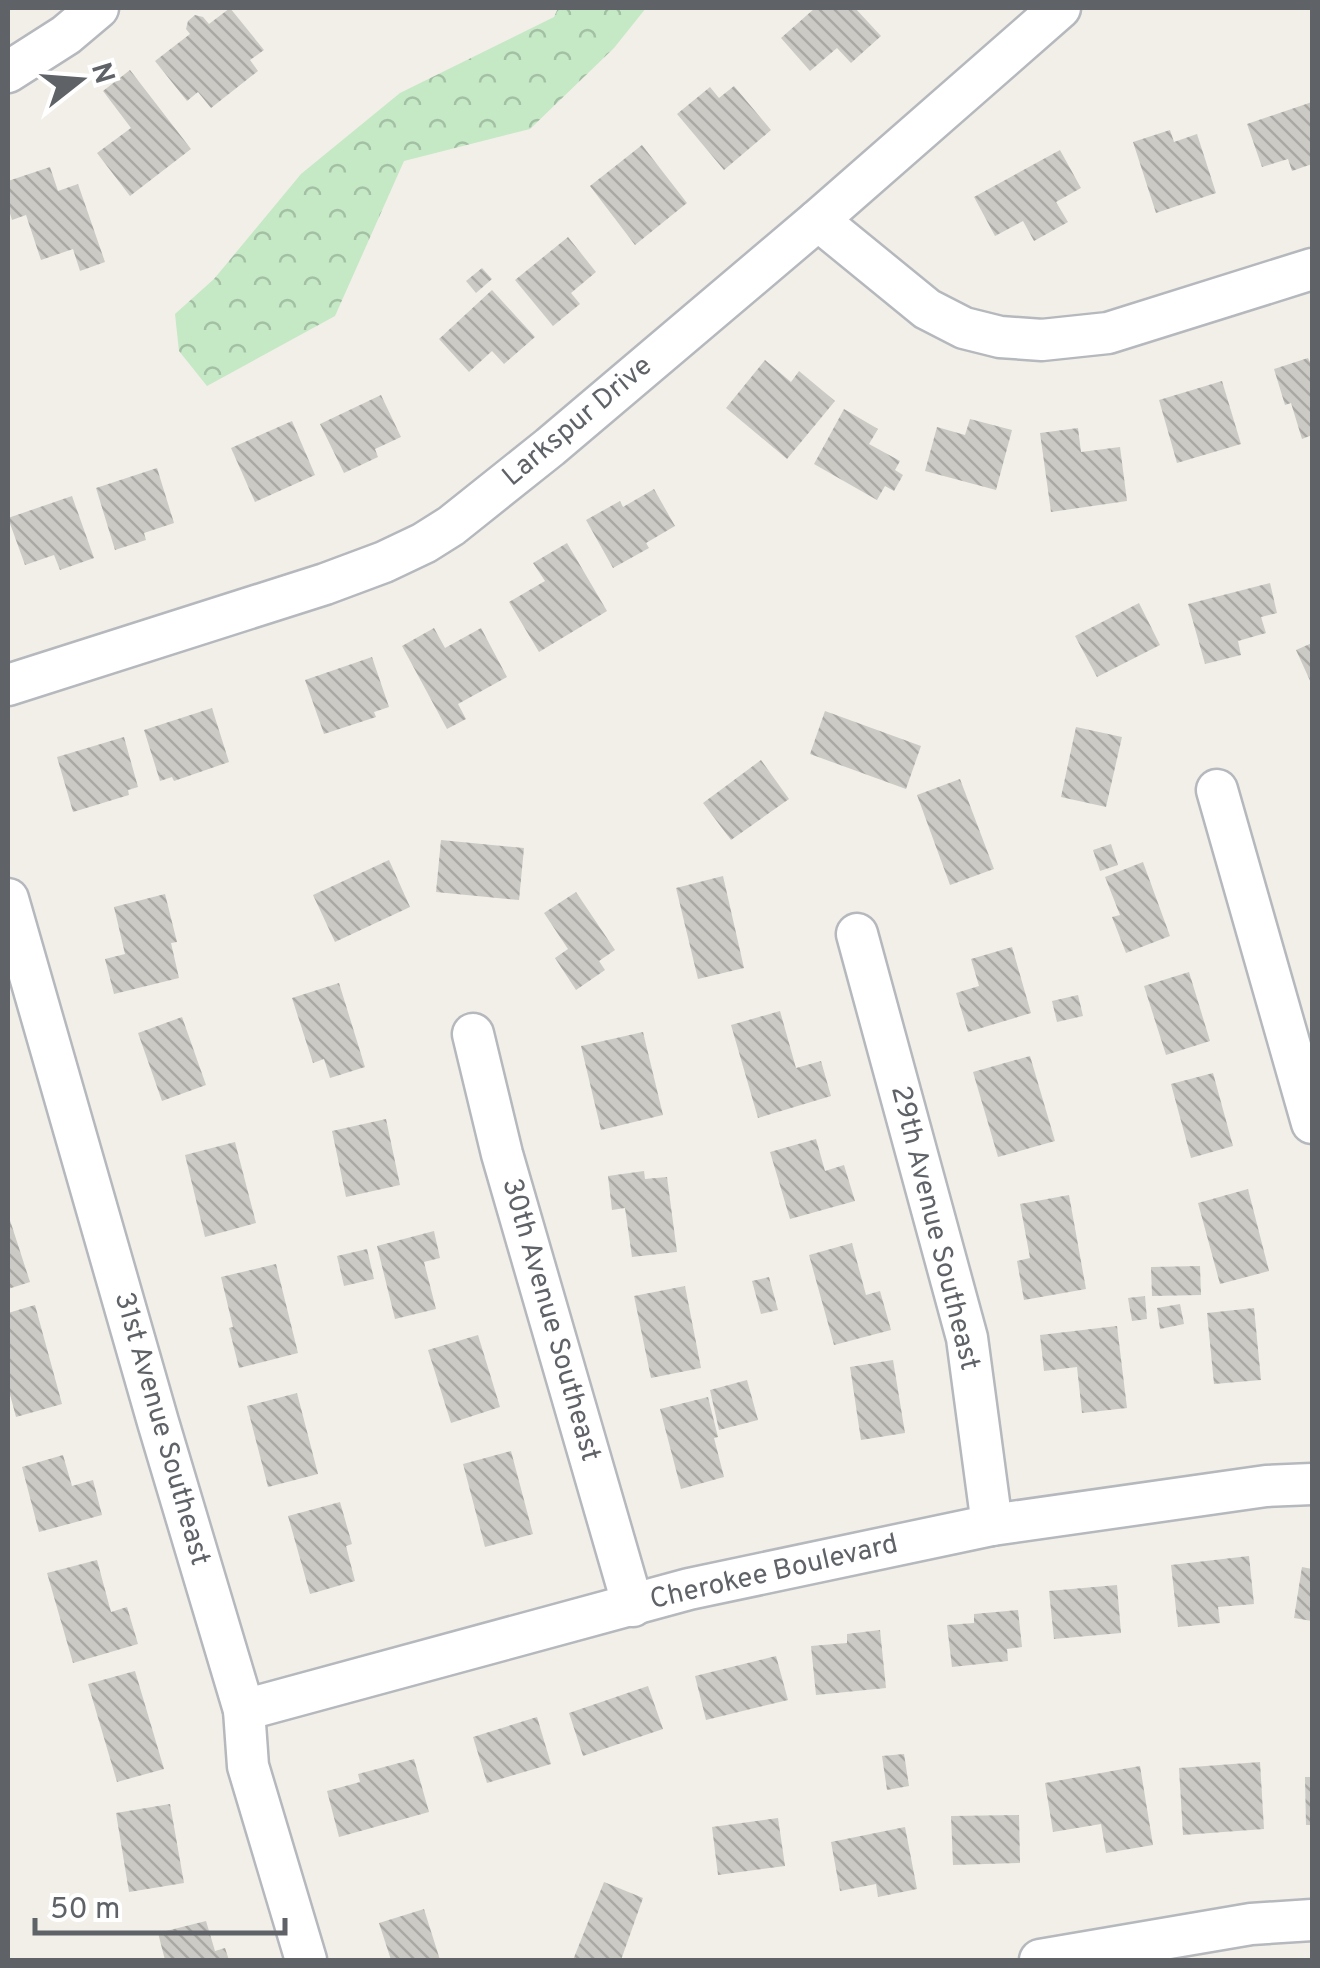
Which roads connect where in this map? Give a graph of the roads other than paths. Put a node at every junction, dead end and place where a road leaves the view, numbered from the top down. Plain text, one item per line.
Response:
1 (98, 8) edge
2 (1060, 8) edge
3 (8, 72) edge
4 (818, 220) junction
5 (1312, 269) edge
6 (8, 685) edge
7 (1217, 790) dead end
8 (8, 898) edge
9 (856, 934) dead end
10 (473, 1034) dead end
11 (1312, 1123) edge
12 (1312, 1484) edge
13 (992, 1525) junction
14 (633, 1606) junction
15 (244, 1710) junction
16 (1312, 1920) edge
17 (306, 1960) edge
18 (1040, 1960) edge

1 - 3 street
2 - 4 street, Larkspur Drive
4 - 5 street
4 - 6 street, Larkspur Drive
7 - 11 street
8 - 15 street, 31st Avenue Southeast
9 - 13 street, 29th Avenue Southeast
10 - 14 street, 30th Avenue Southeast
12 - 13 street, Cherokee Boulevard
13 - 14 street, Cherokee Boulevard
14 - 15 street, Cherokee Boulevard
15 - 17 street, 31st Avenue Southeast
16 - 18 street

